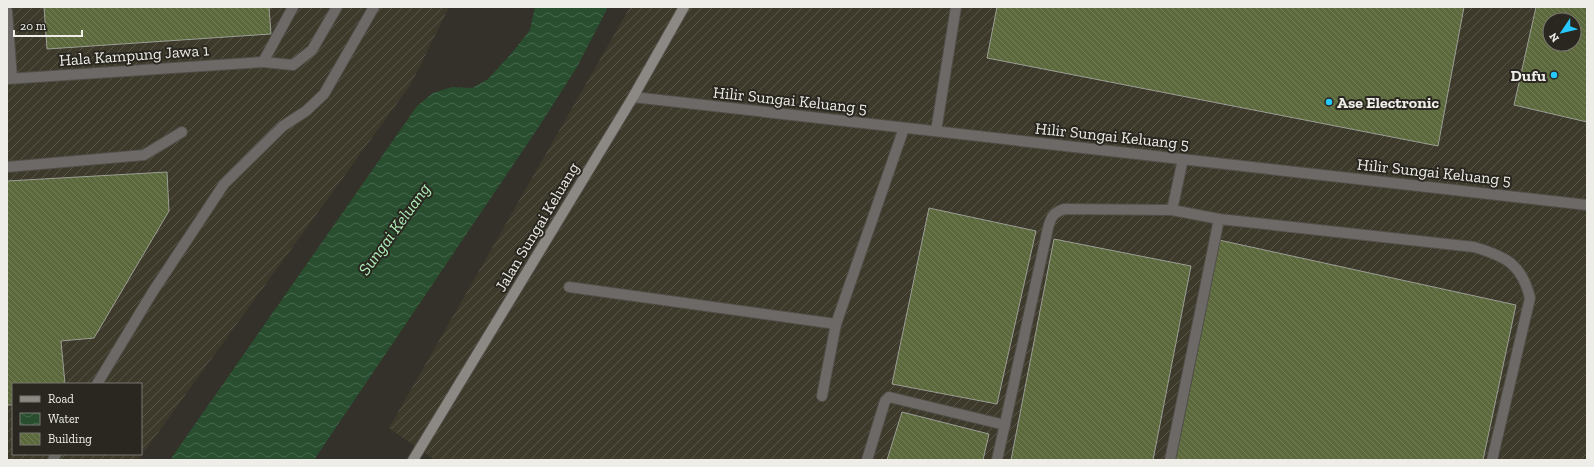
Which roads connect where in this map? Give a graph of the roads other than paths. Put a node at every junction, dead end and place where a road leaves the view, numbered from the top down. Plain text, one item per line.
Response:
1 (293, 7) edge
2 (337, 7) edge
3 (374, 7) edge
4 (684, 7) edge
5 (956, 7) edge
6 (7, 11) edge
7 (264, 62) junction
8 (10, 78) edge
9 (633, 97) junction
10 (904, 128) junction
11 (936, 131) junction
12 (182, 132) dead end
13 (1183, 159) junction
14 (7, 167) edge
15 (1587, 205) edge
16 (1172, 210) junction
17 (1219, 219) junction
18 (569, 288) dead end
19 (836, 324) junction
20 (98, 383) edge
21 (822, 396) dead end
22 (1005, 424) junction
23 (413, 460) edge
24 (867, 460) edge
25 (997, 460) edge
26 (1170, 460) edge
27 (1492, 460) edge

1 - 7 street
2 - 7 street, Hala Kampung Jawa 1
3 - 20 street
4 - 9 street, Jalan Sungai Keluang
5 - 11 street
6 - 8 street
7 - 8 street, Hala Kampung Jawa 1
9 - 10 street, Hilir Sungai Keluang 5
9 - 23 street, Jalan Sungai Keluang
10 - 11 street, Hilir Sungai Keluang 5
10 - 19 street
11 - 13 street, Hilir Sungai Keluang 5
12 - 14 street
13 - 15 street, Hilir Sungai Keluang 5
13 - 16 street
16 - 17 street
16 - 22 street
17 - 26 street
17 - 27 street
18 - 19 street
19 - 21 street
22 - 24 street
22 - 25 street

